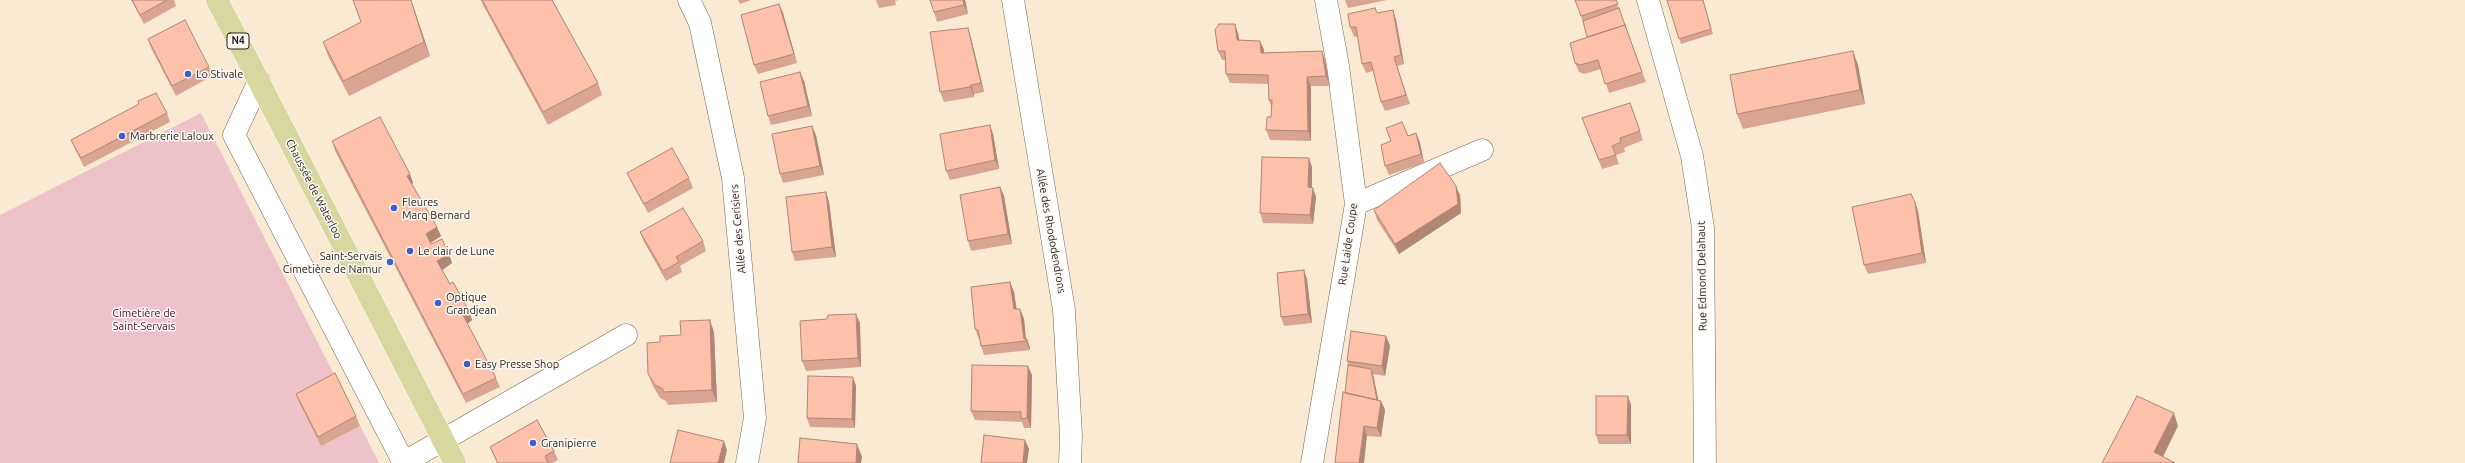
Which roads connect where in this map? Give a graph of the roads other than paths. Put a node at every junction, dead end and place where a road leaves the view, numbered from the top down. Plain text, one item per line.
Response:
1 (217, 0) edge
2 (689, 0) edge
3 (1013, 0) edge
4 (1326, 0) edge
5 (1648, 0) edge
6 (259, 81) junction
7 (1482, 150) dead end
8 (1356, 204) junction
9 (626, 335) dead end
10 (444, 440) junction
11 (404, 463) edge
12 (455, 463) edge
13 (747, 463) edge
14 (1070, 463) edge
15 (1312, 463) edge
16 (1705, 463) edge

1 - 6 main road, Chaussée de Waterloo / N4
2 - 13 street, Allée des Cerisiers
3 - 14 street, Allée des Rhododendrons
4 - 8 street, Rue Laide Coupe
5 - 16 street, Rue Edmond Delahaut
6 - 10 main road, Chaussée de Waterloo / N4
6 - 11 street
7 - 8 street
8 - 15 street, Rue Laide Coupe
9 - 10 street
10 - 11 street
10 - 12 main road, Chaussée de Waterloo / N4

